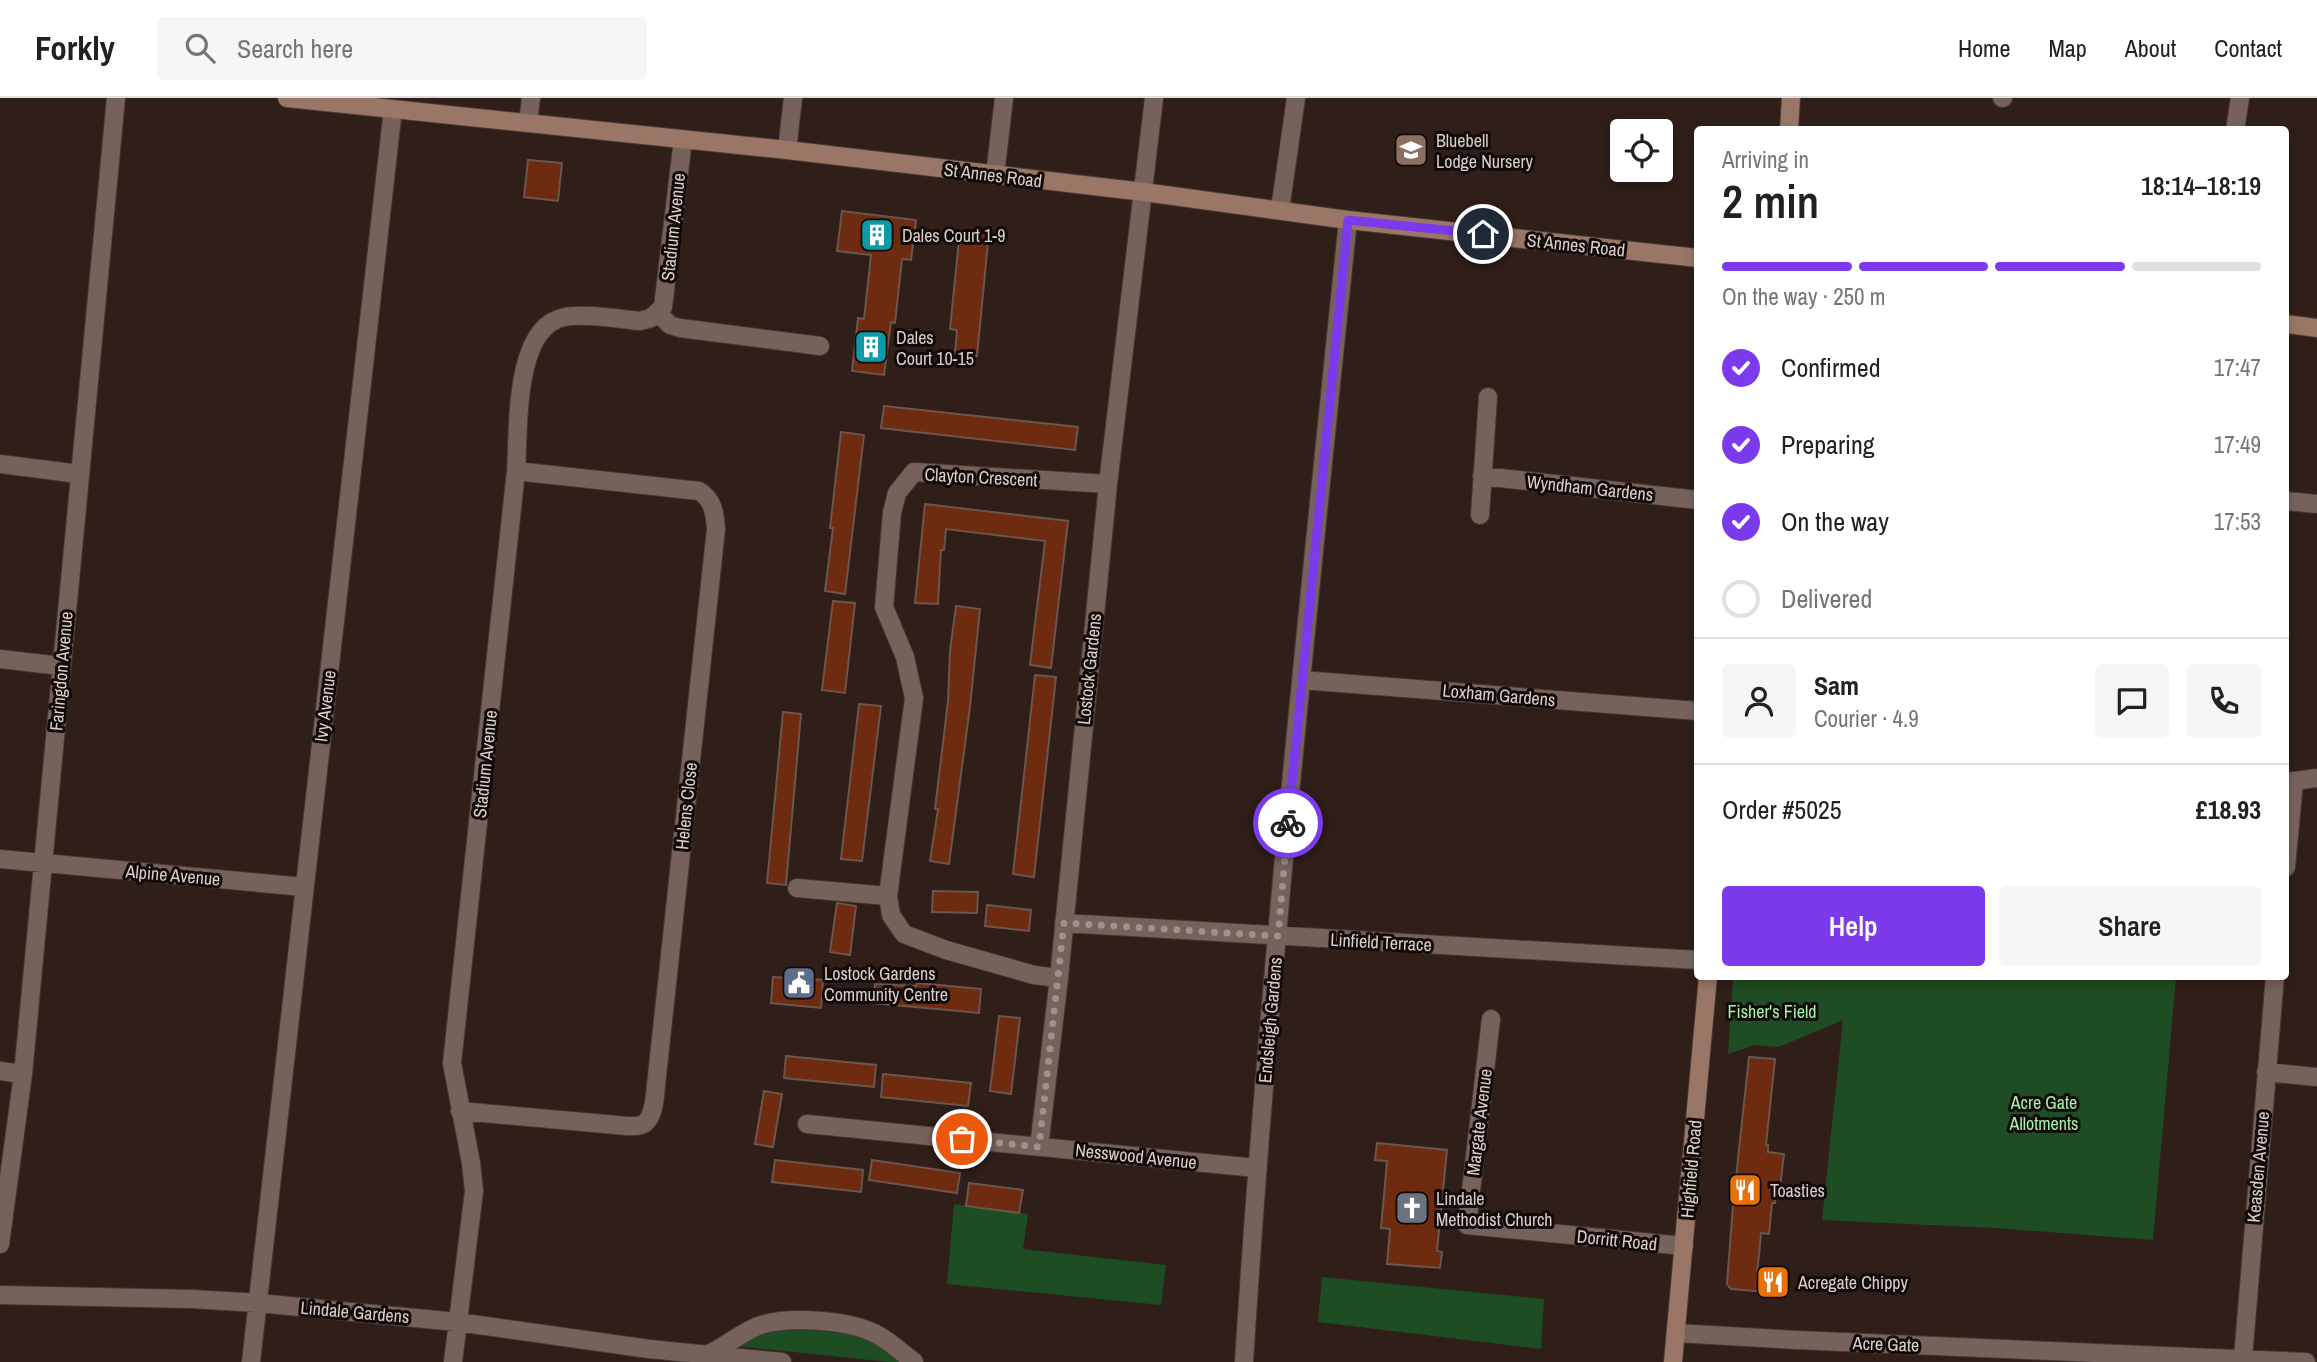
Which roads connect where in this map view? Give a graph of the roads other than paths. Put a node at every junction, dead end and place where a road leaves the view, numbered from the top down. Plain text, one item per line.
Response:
1 (116, 98) edge
2 (287, 98) edge
3 (531, 98) edge
4 (793, 98) edge
5 (1004, 98) edge
6 (1154, 98) edge
7 (1296, 98) edge
8 (1791, 98) edge
9 (2239, 98) edge
10 (327, 100) edge
11 (393, 109) junction
12 (528, 123) junction
13 (1789, 126) edge
14 (2236, 126) edge
15 (682, 139) junction
16 (787, 150) junction
17 (995, 175) junction
18 (1144, 192) junction
19 (1280, 210) junction
20 (1348, 220) junction
21 (1694, 258) edge
22 (658, 313) junction
23 (2289, 324) edge
24 (2317, 328) edge
25 (820, 346) dead end
26 (1488, 397) dead end
27 (0, 464) edge
28 (516, 471) junction
29 (79, 474) junction
30 (1482, 476) junction
31 (1108, 484) junction
32 (1694, 500) edge
33 (2289, 501) edge
34 (2317, 504) edge
35 (1480, 515) dead end
36 (0, 659) edge
37 (61, 666) junction
38 (1301, 680) junction
39 (1694, 711) edge
40 (2317, 778) edge
41 (2290, 782) edge
42 (2289, 803) edge
43 (0, 859) edge
44 (42, 864) junction
45 (304, 887) junction
46 (797, 888) dead end
47 (888, 896) junction
48 (1064, 923) junction
49 (1278, 936) junction
50 (1694, 960) edge
51 (1059, 978) junction
52 (1708, 980) edge
53 (2275, 980) edge
54 (1491, 1019) dead end
55 (0, 1070) edge
56 (2266, 1072) junction
57 (23, 1073) junction
58 (2317, 1077) edge
59 (460, 1111) junction
60 (807, 1124) dead end
61 (1039, 1147) junction
62 (1256, 1168) junction
63 (1467, 1225) joint
64 (0, 1244) edge
65 (1684, 1246) junction
66 (0, 1294) edge
67 (258, 1303) junction
68 (457, 1322) junction
69 (1676, 1333) junction
70 (648, 1355) edge
71 (713, 1358) edge
72 (2242, 1358) junction
73 (251, 1362) edge
74 (453, 1362) edge
75 (782, 1362) edge
76 (914, 1362) edge
77 (1244, 1362) edge
78 (1673, 1362) edge
79 (2306, 1362) edge

1 - 29 street, Faringdon Avenue
2 - 10 street, St Annes Road
3 - 12 street
4 - 16 street
5 - 17 street
6 - 18 street, Lostock Gardens
7 - 19 street
8 - 13 street
9 - 14 street
10 - 11 street, St Annes Road
11 - 12 street, St Annes Road
11 - 45 street, Ivy Avenue
12 - 15 street, St Annes Road
15 - 16 street, St Annes Road
15 - 22 street, Stadium Avenue
16 - 17 street, St Annes Road
17 - 18 street, St Annes Road
18 - 19 street, St Annes Road
18 - 31 street, Lostock Gardens
19 - 20 street, St Annes Road
20 - 21 street, St Annes Road
20 - 38 street, Endsleigh Gardens
22 - 25 street
22 - 28 street, Stadium Avenue
23 - 24 street
26 - 30 street
27 - 29 street
28 - 59 street, Stadium Avenue
28 - 59 street, Helens Close
29 - 37 street, Faringdon Avenue
30 - 32 street, Wyndham Gardens
30 - 35 street
31 - 47 street, Clayton Crescent
31 - 48 street, Lostock Gardens
33 - 34 street
36 - 37 street
37 - 44 street, Faringdon Avenue
38 - 39 street, Loxham Gardens
38 - 49 street, Endsleigh Gardens
40 - 41 street
41 - 42 street
43 - 44 street, Alpine Avenue
44 - 45 street, Alpine Avenue
44 - 57 street, Faringdon Avenue
45 - 67 street, Ivy Avenue
46 - 47 street
47 - 51 street, Clayton Crescent
48 - 49 street, Linfield Terrace
48 - 51 street, Lostock Gardens
49 - 50 street, Linfield Terrace
49 - 62 street, Endsleigh Gardens
51 - 61 street, Lostock Gardens
52 - 65 street, Highfield Road
53 - 56 street, Keasden Avenue
54 - 63 street, Margate Avenue
55 - 57 street
56 - 58 street
56 - 72 street, Keasden Avenue
57 - 64 street, Faringdon Avenue
59 - 68 street, Stadium Avenue
60 - 61 street, Nesswood Avenue
61 - 62 street, Nesswood Avenue
62 - 77 street, Endsleigh Gardens
63 - 65 street, Dorritt Road
65 - 69 street, Highfield Road
66 - 67 street, Lindale Gardens
67 - 68 street, Lindale Gardens
67 - 73 street, Ivy Avenue
68 - 70 street, Lindale Gardens
68 - 74 street, Stadium Avenue
69 - 72 street, Acre Gate
69 - 78 street, Highfield Road
70 - 71 street, Lindale Gardens
71 - 75 street, Lindale Gardens
71 - 76 street
72 - 79 street, Acre Gate

